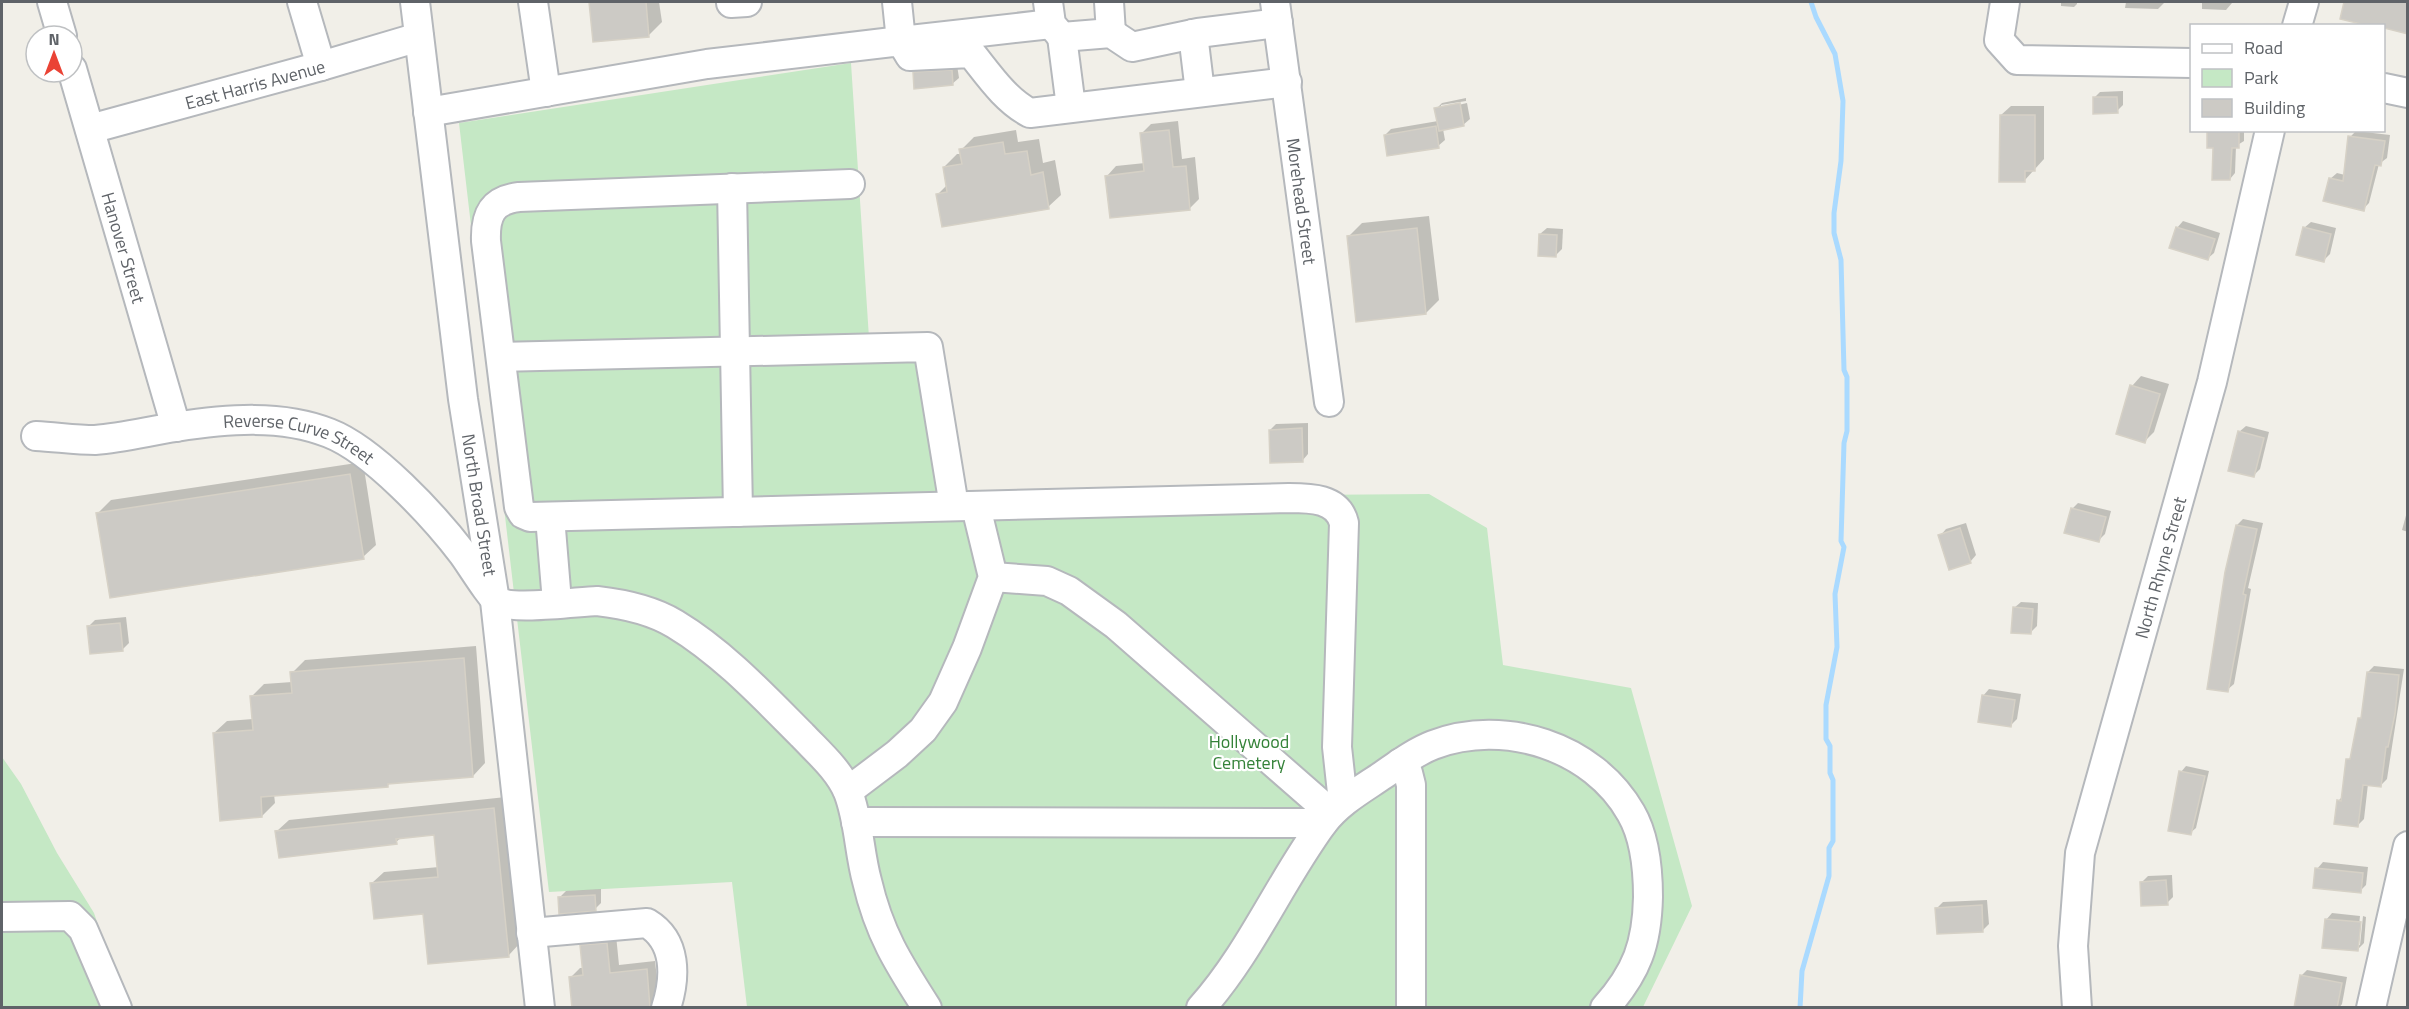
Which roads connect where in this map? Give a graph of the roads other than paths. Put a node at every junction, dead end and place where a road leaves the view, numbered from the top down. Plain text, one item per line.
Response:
1 (52, 2) edge
2 (303, 2) edge
3 (415, 2) edge
4 (533, 2) edge
5 (897, 2) edge
6 (1109, 2) edge
7 (2005, 2) edge
8 (2304, 2) edge
9 (1276, 12) edge
10 (1054, 21) edge
11 (58, 24) edge
12 (2298, 24) edge
13 (1111, 33) junction
14 (1193, 34) junction
15 (419, 37) junction
16 (902, 41) junction
17 (2190, 63) edge
18 (321, 66) junction
19 (1287, 81) junction
20 (76, 84) edge
21 (2385, 88) edge
22 (546, 92) junction
23 (1200, 92) junction
24 (2408, 93) edge
25 (1071, 107) junction
26 (428, 112) junction
27 (90, 129) junction
28 (2270, 132) edge
29 (850, 184) dead end
30 (732, 188) junction
31 (736, 352) junction
32 (502, 357) junction
33 (1329, 402) dead end
34 (176, 427) junction
35 (36, 436) dead end
36 (965, 507) junction
37 (738, 512) junction
38 (550, 517) junction
39 (993, 577) junction
40 (495, 601) junction
41 (557, 602) junction
42 (1400, 763) junction
43 (848, 791) junction
44 (1332, 813) junction
45 (856, 822) junction
46 (2408, 846) edge
47 (2, 917) edge
48 (531, 933) junction
49 (117, 1008) edge
50 (540, 1008) edge
51 (666, 1008) edge
52 (927, 1008) edge
53 (1201, 1008) edge
54 (1411, 1008) edge
55 (1605, 1008) edge
56 (2077, 1008) edge
57 (2371, 1008) edge

1 - 11 street
2 - 18 street
3 - 15 street, North Broad Street
4 - 22 street
5 - 16 street
6 - 13 street
7 - 17 street
8 - 12 street
9 - 14 street
9 - 19 street, Morehead Street
10 - 13 street
10 - 16 street
10 - 25 street
13 - 14 street
14 - 23 street
15 - 18 street, East Harris Avenue
15 - 26 street, North Broad Street
16 - 22 street
16 - 25 street
18 - 27 street, East Harris Avenue
19 - 23 street
19 - 33 street, Morehead Street
20 - 27 street, Hanover Street
21 - 24 street
22 - 26 street
23 - 25 street
26 - 40 street, North Broad Street
27 - 34 street, Hanover Street
28 - 56 street, North Rhyne Street
29 - 30 street
30 - 31 street
30 - 32 street
31 - 32 street
31 - 36 street
31 - 37 street
32 - 38 street
34 - 35 street, Reverse Curve Street
34 - 40 street, Reverse Curve Street
36 - 37 street
36 - 39 street
36 - 44 street
37 - 38 street
38 - 41 street
39 - 43 street
39 - 44 street
40 - 41 street
40 - 48 street, North Broad Street
41 - 43 street
42 - 44 street
42 - 54 street
42 - 55 street
43 - 45 street
44 - 45 street
44 - 53 street
45 - 52 street
46 - 57 street
47 - 49 street
48 - 50 street, North Broad Street
48 - 51 street

